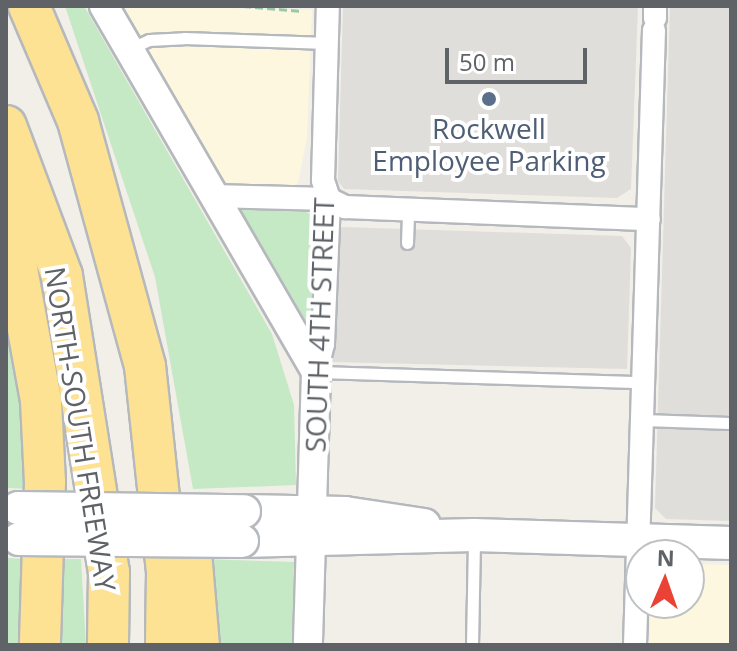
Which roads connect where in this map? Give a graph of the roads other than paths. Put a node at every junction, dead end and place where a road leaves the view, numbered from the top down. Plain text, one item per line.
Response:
1 (29, 6) edge
2 (104, 6) edge
3 (328, 6) edge
4 (655, 18) edge
5 (327, 43) junction
6 (129, 49) junction
7 (78, 121) junction
8 (6, 126) edge
9 (212, 196) junction
10 (329, 199) junction
11 (6, 208) edge
12 (408, 210) junction
13 (649, 219) junction
14 (407, 243) dead end
15 (316, 372) junction
16 (644, 382) junction
17 (642, 420) junction
18 (731, 423) edge
19 (12, 523) edge
20 (313, 527) junction
21 (474, 535) junction
22 (638, 539) edge
23 (625, 540) edge
24 (705, 542) edge
25 (731, 543) edge
26 (636, 619) edge
27 (199, 633) edge
28 (40, 645) edge
29 (108, 645) edge
30 (166, 645) edge
31 (308, 645) edge
32 (472, 645) edge
33 (635, 645) edge

1 - 7 highway
2 - 6 street
3 - 5 street, SOUTH 4TH STREET
4 - 13 street
5 - 6 lane
5 - 10 street, SOUTH 4TH STREET
6 - 9 street
7 - 27 highway
7 - 30 highway
8 - 29 highway, NORTH-SOUTH FREEWAY
9 - 10 street
9 - 15 street
10 - 12 street
10 - 15 street, SOUTH 4TH STREET
11 - 28 highway
12 - 13 street
12 - 14 lane
13 - 16 street
15 - 16 lane
15 - 20 street, SOUTH 4TH STREET
16 - 17 street
17 - 18 lane
17 - 22 street
19 - 20 main road, bridge
20 - 21 main road
20 - 31 street, SOUTH 4TH STREET
21 - 23 main road
21 - 32 lane
24 - 25 main road
26 - 33 street

